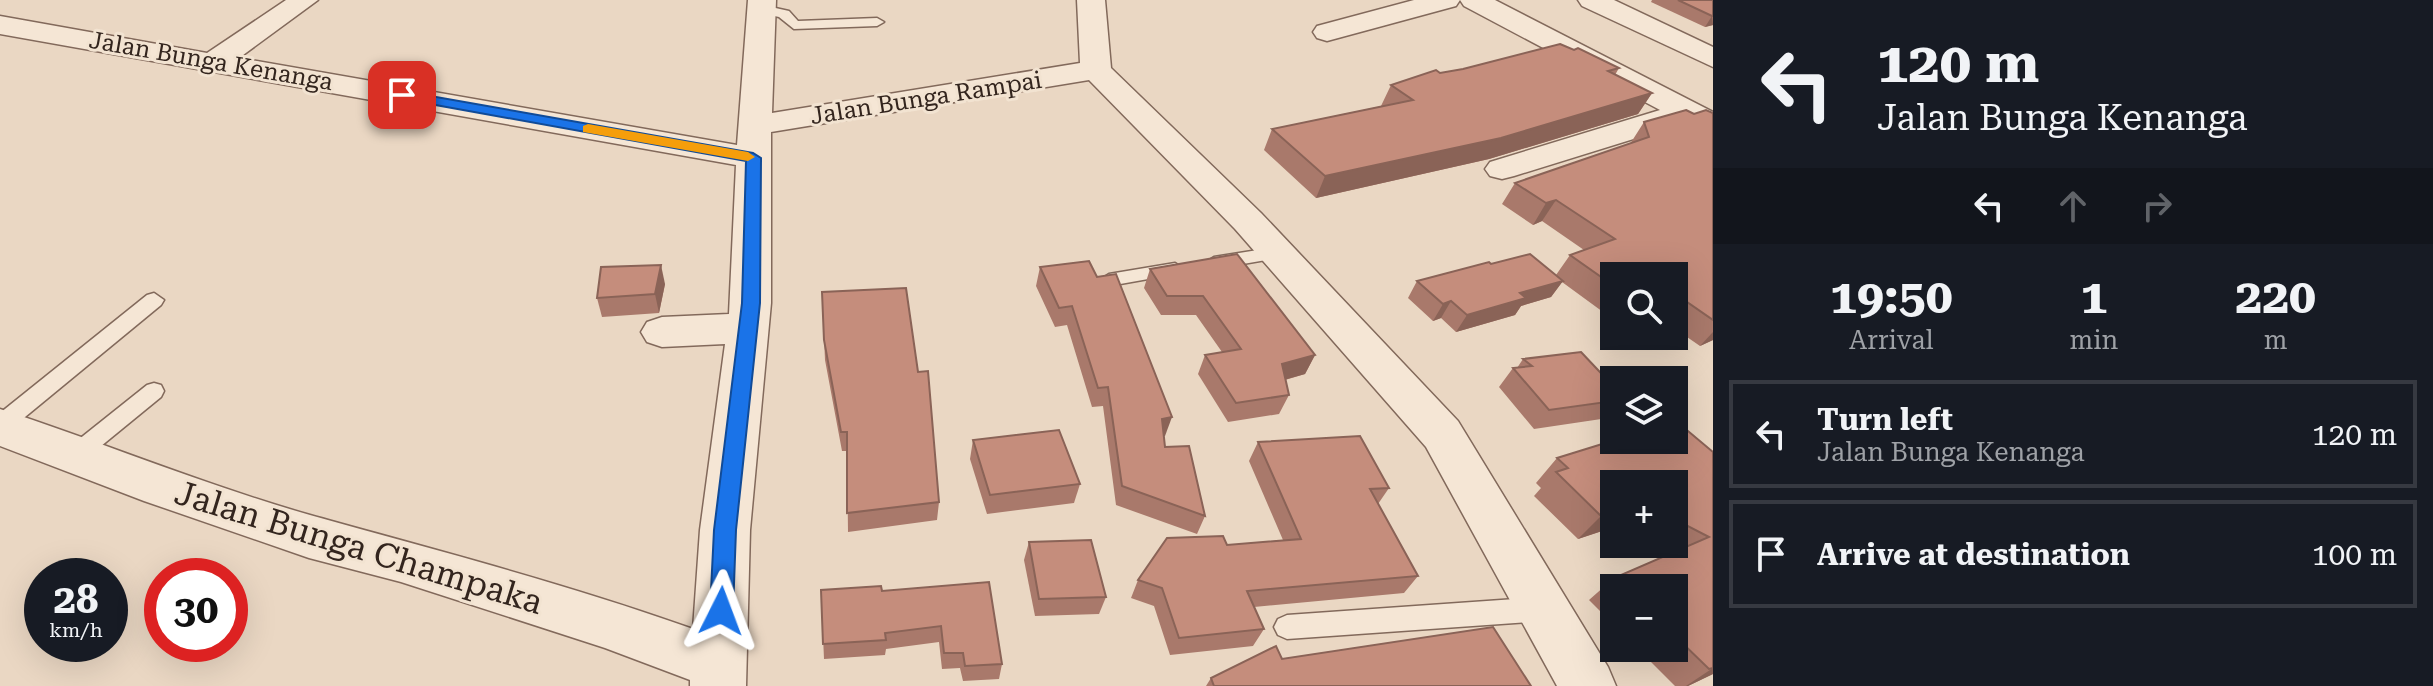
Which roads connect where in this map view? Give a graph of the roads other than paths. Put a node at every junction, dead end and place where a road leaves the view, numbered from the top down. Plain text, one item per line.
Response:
1 (304, 0) edge
2 (1091, 0) edge
3 (1446, 0) edge
4 (1474, 0) edge
5 (1592, 0) edge
6 (762, 5) edge
7 (877, 22) dead end
8 (0, 25) edge
9 (1327, 32) dead end
10 (1713, 58) edge
11 (215, 61) junction
12 (1096, 70) junction
13 (1700, 118) edge
14 (754, 142) junction
15 (1502, 169) dead end
16 (1277, 253) junction
17 (1109, 280) edge
18 (154, 300) dead end
19 (748, 328) junction
20 (662, 332) dead end
21 (154, 391) dead end
22 (0, 426) edge
23 (76, 454) junction
24 (1543, 609) junction
25 (1287, 627) dead end
26 (718, 676) edge
27 (1588, 686) edge

1 - 11 street
2 - 12 street
3 - 9 street
4 - 13 street
5 - 10 street
6 - 7 lane
6 - 14 street
8 - 11 street, Jalan Bunga Kenanga
11 - 14 street, Jalan Bunga Kenanga
12 - 14 street, Jalan Bunga Rampai
12 - 16 street
13 - 15 street
14 - 19 street
16 - 17 lane
16 - 24 street
18 - 22 lane
19 - 20 street
19 - 26 street
21 - 23 lane
22 - 23 street, Jalan Bunga Champaka
23 - 26 street, Jalan Bunga Champaka
24 - 25 lane
24 - 27 street

